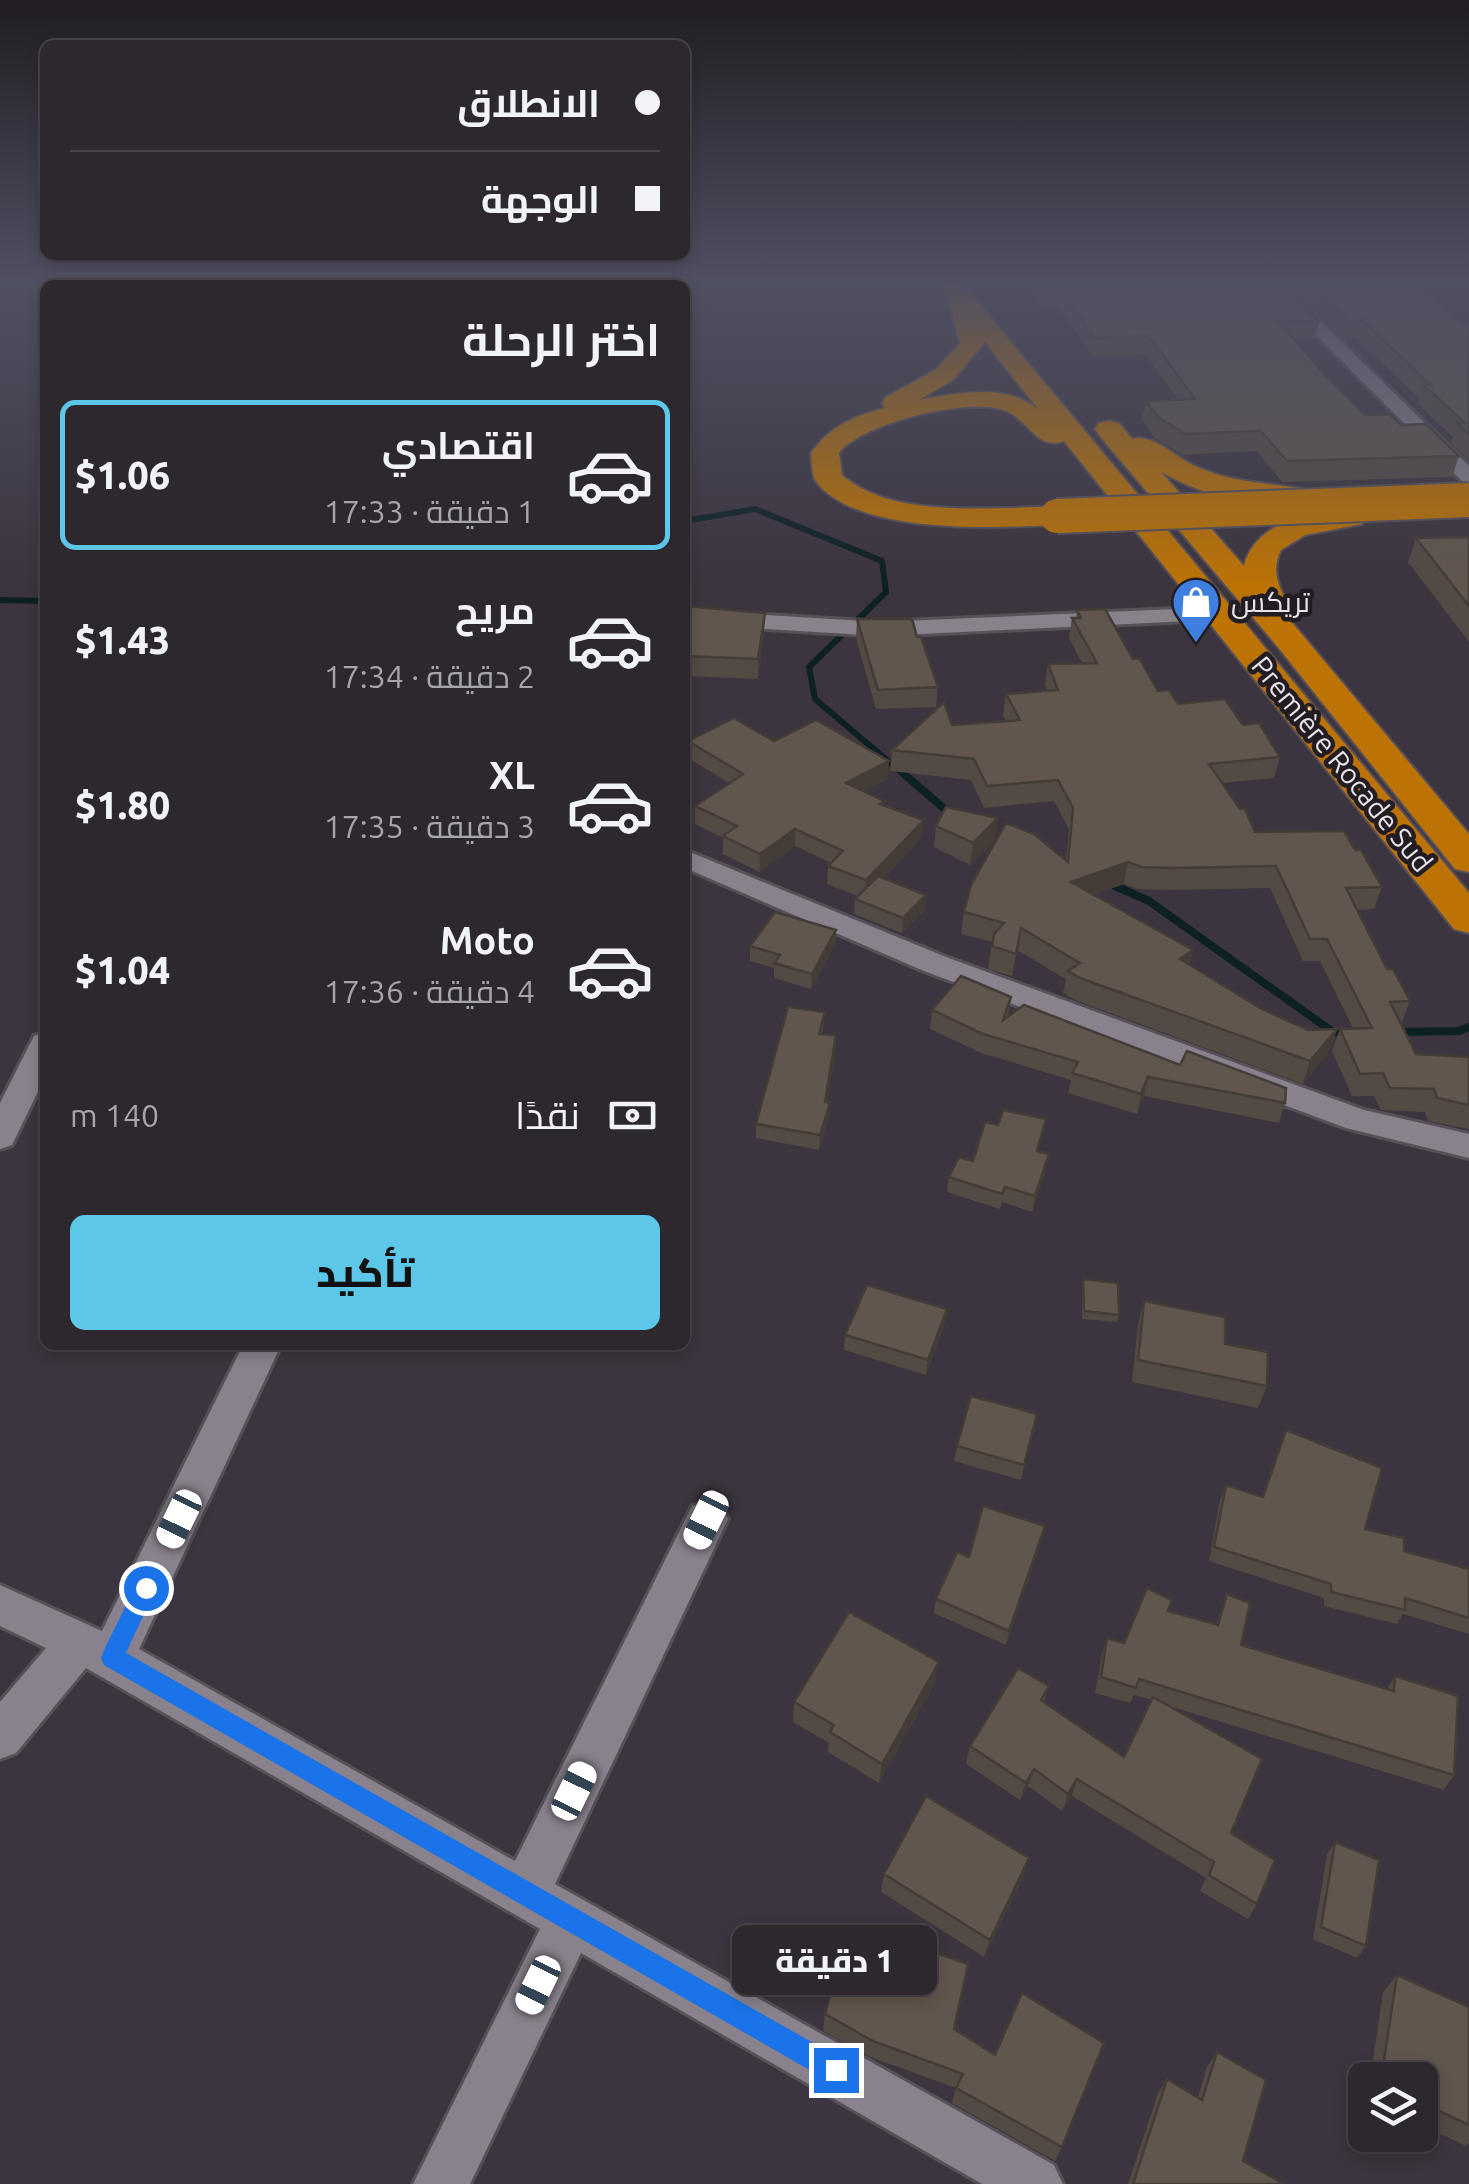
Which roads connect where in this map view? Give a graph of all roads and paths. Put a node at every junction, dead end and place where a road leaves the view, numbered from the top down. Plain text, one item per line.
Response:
1 (931, 384) edge
2 (1037, 384) edge
3 (1065, 384) edge
4 (1374, 384) edge
5 (1098, 416) junction
6 (1469, 477) edge
7 (1108, 478) junction
8 (1469, 503) edge
9 (1059, 519) junction
10 (1220, 614) junction
11 (690, 617) edge
12 (1289, 640) junction
13 (690, 860) edge
14 (1469, 860) edge
15 (1469, 920) edge
16 (40, 1053) edge
17 (0, 1137) edge
18 (1469, 1146) edge
19 (259, 1350) edge
20 (706, 1520) dead end
21 (0, 1606) edge
22 (96, 1650) junction
23 (0, 1737) edge
24 (525, 1893) junction
25 (571, 1919) junction
26 (442, 2184) edge
27 (1035, 2184) edge

1 - 9 highway
2 - 7 highway, Première Rocade Sud
3 - 5 highway, Première Rocade Sud
4 - 6 street
5 - 8 highway
5 - 12 highway, Première Rocade Sud
7 - 9 highway
7 - 10 highway, Première Rocade Sud
8 - 9 highway, bridge
8 - 12 highway
10 - 11 street
10 - 15 highway, Première Rocade Sud
12 - 14 highway, Première Rocade Sud
13 - 18 street
16 - 17 street
19 - 22 street
20 - 24 street
21 - 22 street
22 - 23 street
22 - 24 street
24 - 25 street
25 - 26 street
25 - 27 street

